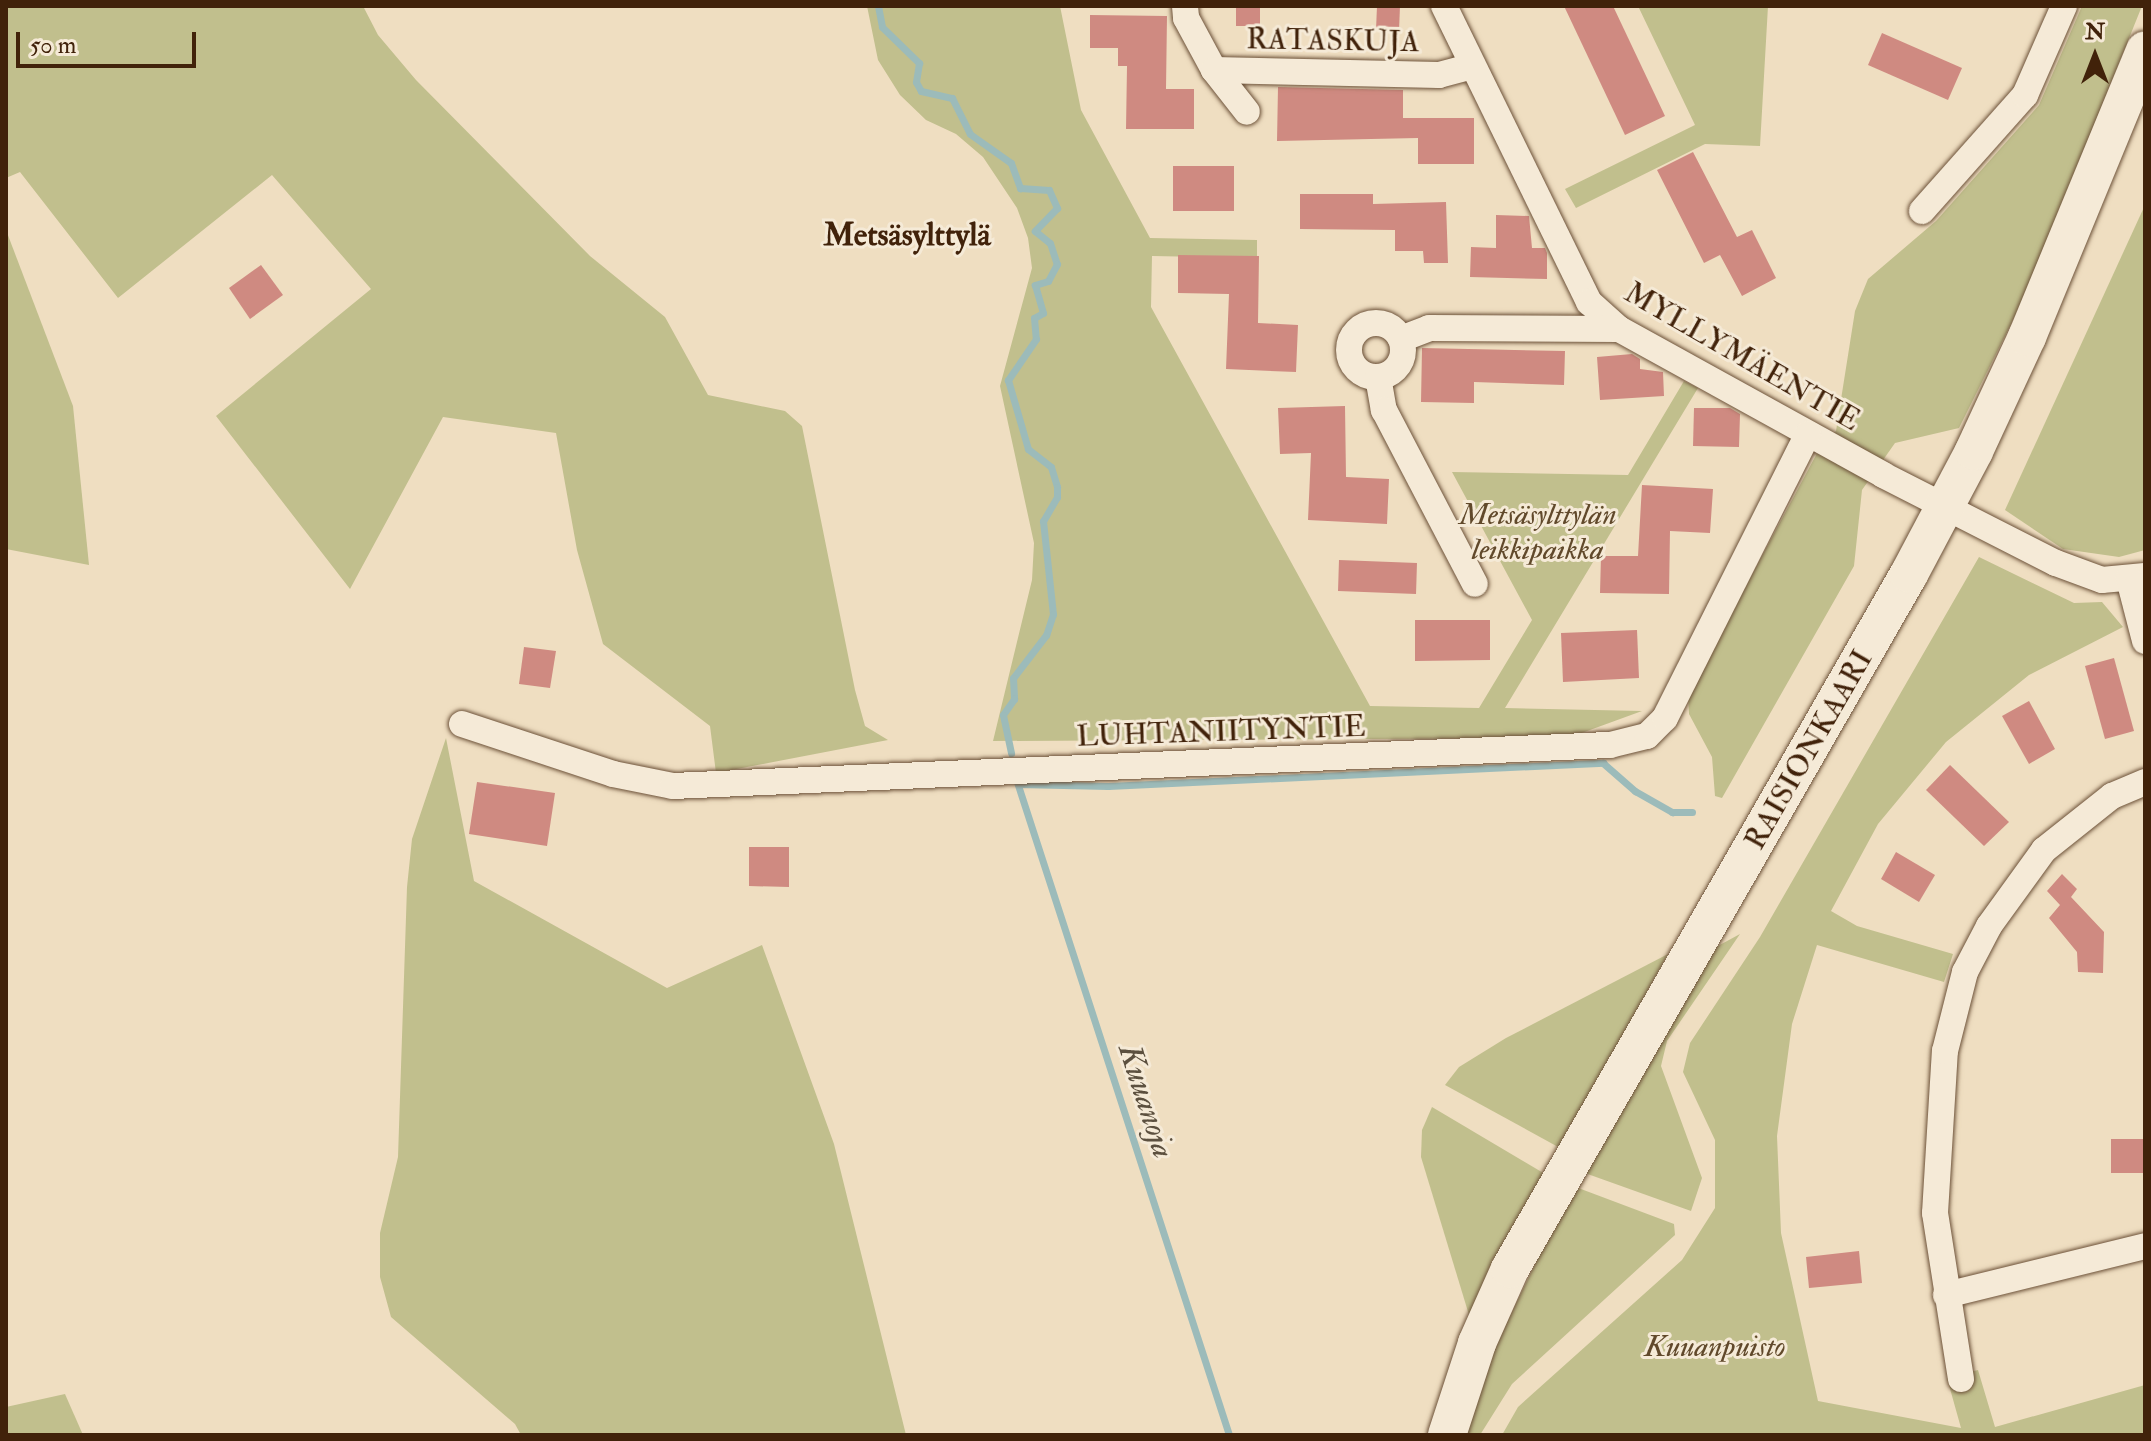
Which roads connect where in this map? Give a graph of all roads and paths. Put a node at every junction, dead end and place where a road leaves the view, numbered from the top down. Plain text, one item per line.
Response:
1 (1185, 6) edge
2 (1444, 6) edge
3 (2064, 6) edge
4 (2145, 50) edge
5 (1473, 66) junction
6 (1214, 70) junction
7 (1247, 112) dead end
8 (1922, 211) dead end
9 (1619, 329) junction
10 (1401, 339) junction
11 (1378, 377) junction
12 (1808, 434) junction
13 (1945, 506) junction
14 (2137, 577) edge
15 (1475, 584) dead end
16 (2145, 641) edge
17 (462, 724) dead end
18 (2145, 782) edge
19 (2145, 1246) edge
20 (1946, 1295) junction
21 (1961, 1379) dead end
22 (1447, 1435) edge

1 - 6 street, RATASKUJA
2 - 5 street, MYLLYMÄENTIE
3 - 8 street
4 - 13 main road, RAISIONKAARI
5 - 6 street, RATASKUJA
5 - 9 street, MYLLYMÄENTIE
6 - 7 street
9 - 10 street
9 - 12 street, MYLLYMÄENTIE
10 - 11 street
10 - 11 street
11 - 15 street
12 - 13 street, MYLLYMÄENTIE
12 - 17 street, LUHTANIITYNTIE
13 - 14 street, MYLLYMÄENTIE
13 - 22 main road, RAISIONKAARI
14 - 16 street
18 - 20 street
19 - 20 street
20 - 21 street

